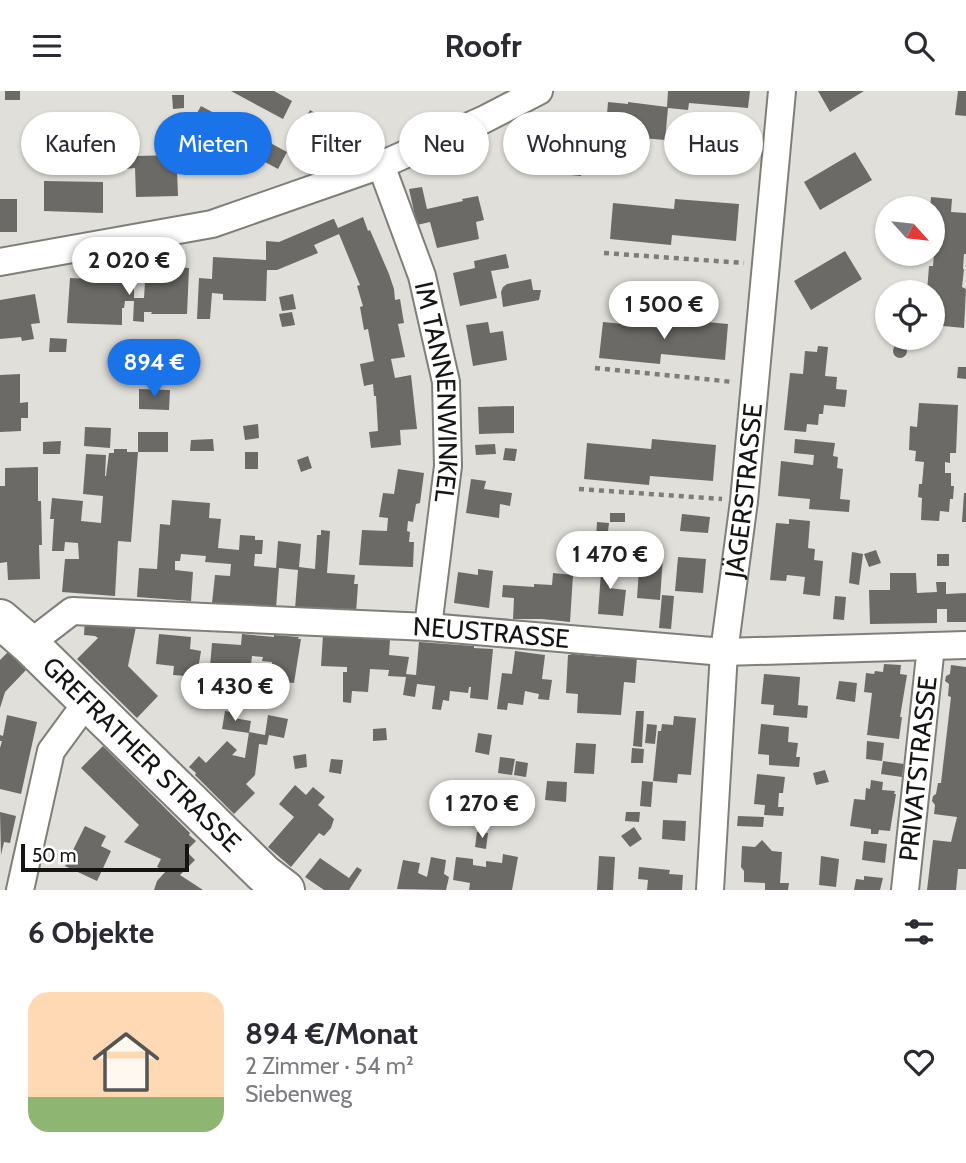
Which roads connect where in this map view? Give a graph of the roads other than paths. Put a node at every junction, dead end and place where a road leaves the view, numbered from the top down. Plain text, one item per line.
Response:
1 (539, 91) edge
2 (782, 91) edge
3 (385, 163) edge
4 (352, 175) edge
5 (385, 175) edge
6 (0, 262) edge
7 (0, 619) edge
8 (428, 627) junction
9 (29, 644) junction
10 (966, 645) edge
11 (931, 646) junction
12 (724, 652) junction
13 (87, 702) junction
14 (20, 890) edge
15 (285, 890) edge
16 (710, 890) edge
17 (905, 890) edge

1 - 3 street
2 - 12 street, JÄGERSTRASSE
4 - 6 street
5 - 8 street, IM TANNENWINKEL
7 - 9 main road, GREFRATHER STRASSE
8 - 9 street, NEUSTRASSE
8 - 12 street, NEUSTRASSE
9 - 13 main road, GREFRATHER STRASSE
10 - 11 street, NEUSTRASSE
11 - 12 street, NEUSTRASSE
11 - 17 street, PRIVATSTRASSE
12 - 16 street, JÄGERSTRASSE
13 - 14 street
13 - 15 main road, GREFRATHER STRASSE

